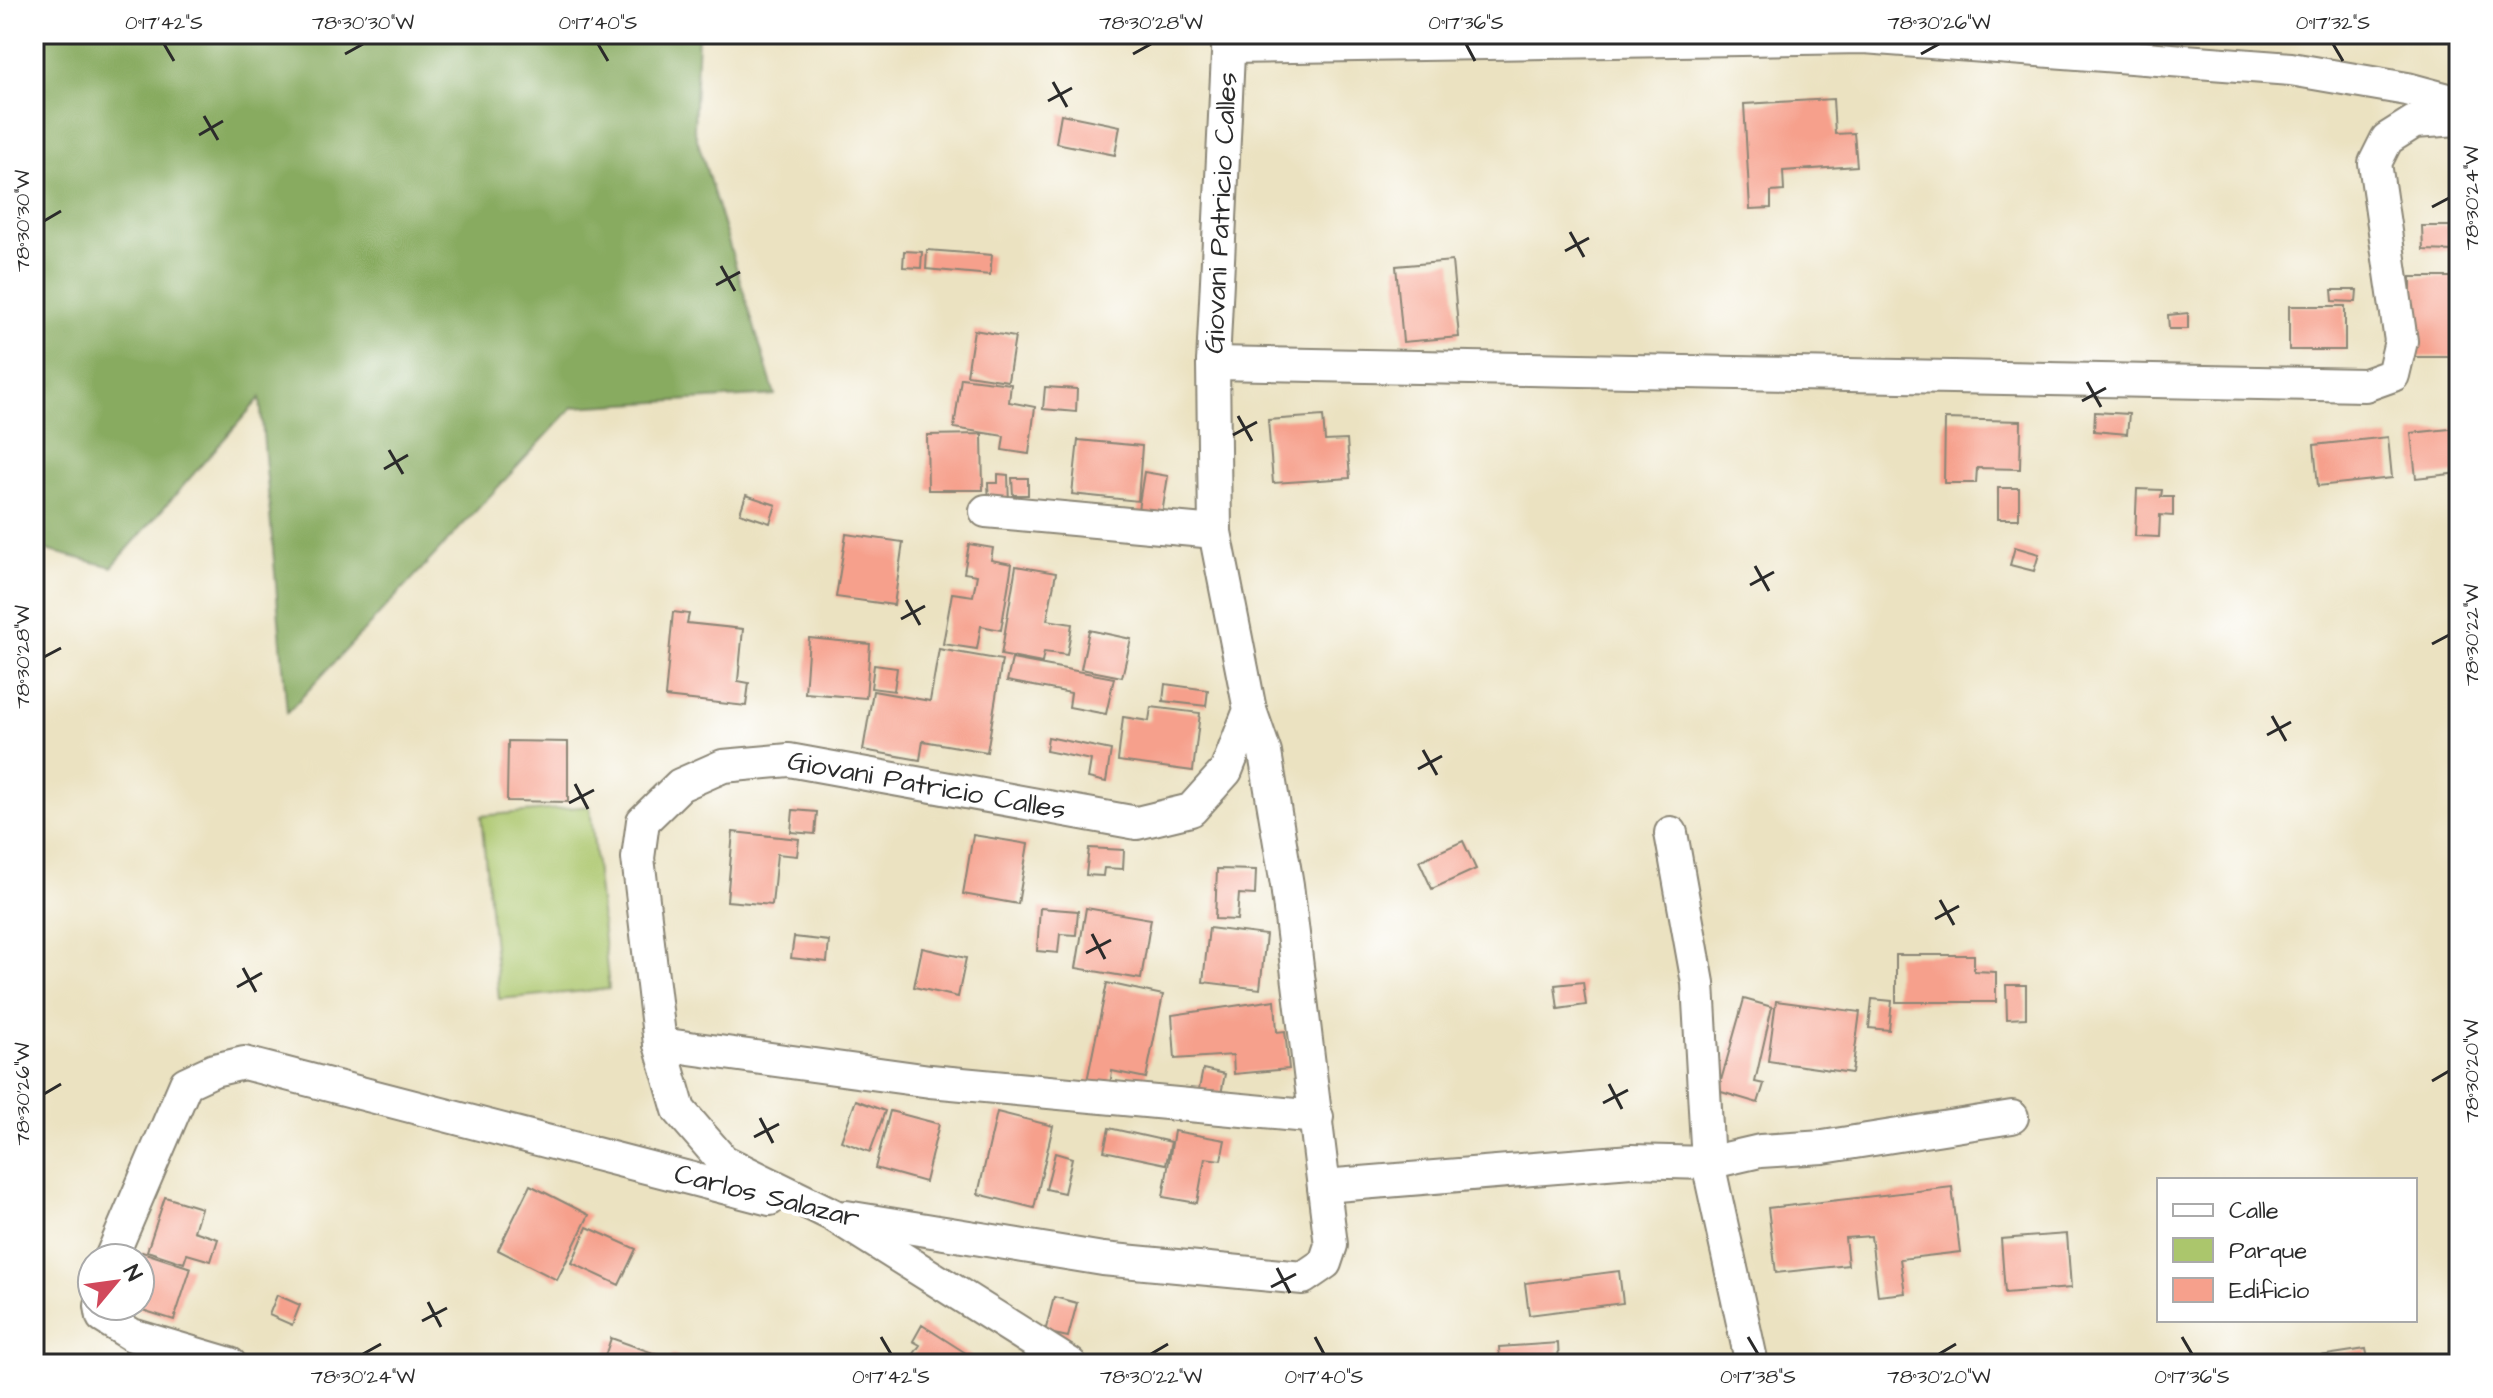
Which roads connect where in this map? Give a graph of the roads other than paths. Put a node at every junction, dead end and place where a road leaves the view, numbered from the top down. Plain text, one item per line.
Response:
1 (1228, 41) edge
2 (2459, 103) edge
3 (2459, 119) edge
4 (1213, 363) junction
5 (986, 511) dead end
6 (1215, 532) junction
7 (1250, 710) junction
8 (1671, 833) dead end
9 (660, 1044) junction
10 (1317, 1117) junction
11 (2012, 1117) dead end
12 (1708, 1163) junction
13 (1324, 1186) junction
14 (833, 1215) junction
15 (118, 1242) edge
16 (111, 1322) edge
17 (230, 1364) edge
18 (1070, 1364) edge
19 (1752, 1364) edge

1 - 2 street
1 - 4 street, Giovani Patricio Calles
3 - 4 street
4 - 6 street, Giovani Patricio Calles
5 - 6 street
6 - 7 street, Giovani Patricio Calles
7 - 9 street, Giovani Patricio Calles
7 - 10 street
8 - 12 street
9 - 10 street
9 - 14 street, Giovani Patricio Calles
10 - 13 street
11 - 12 street
12 - 13 street
12 - 19 street
13 - 14 street, Carlos Salazar
14 - 15 street, Carlos Salazar
14 - 18 street, Giovani Patricio Calles
16 - 17 street

